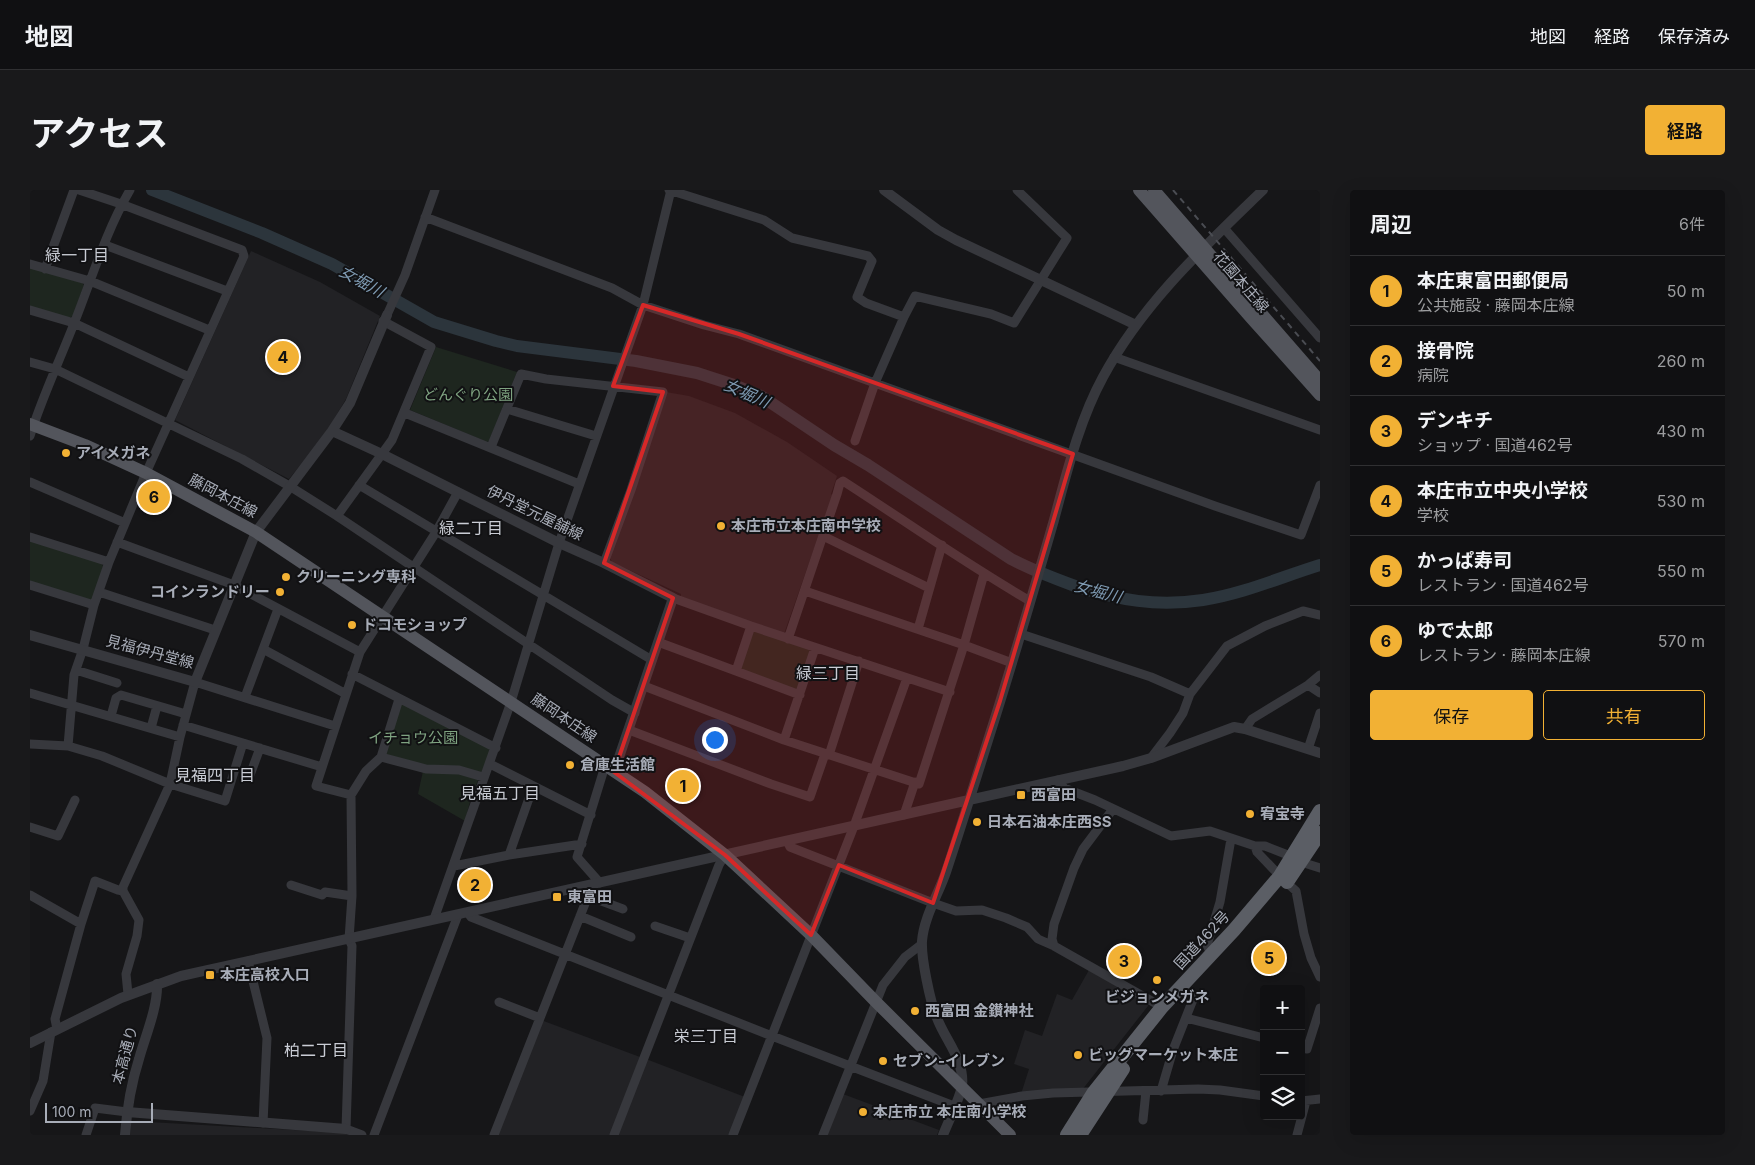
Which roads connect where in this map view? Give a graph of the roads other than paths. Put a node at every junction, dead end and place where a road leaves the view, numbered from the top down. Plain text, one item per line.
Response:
1 (74, 190) edge
2 (79, 190) edge
3 (434, 190) edge
4 (670, 190) edge
5 (884, 190) edge
6 (1017, 190) edge
7 (1139, 190) edge
8 (1154, 190) edge
9 (1263, 190) edge
10 (125, 197) edge
11 (425, 217) junction
12 (1224, 228) junction
13 (105, 245) junction
14 (1199, 251) junction
15 (30, 264) edge
16 (46, 269) junction
17 (90, 281) junction
18 (1040, 281) junction
19 (227, 291) junction
20 (643, 305) junction
21 (30, 310) edge
22 (904, 317) junction
23 (385, 318) junction
24 (74, 323) junction
25 (1136, 325) junction
26 (209, 330) junction
27 (1320, 338) edge
28 (1114, 357) junction
29 (30, 362) edge
30 (55, 369) junction
31 (189, 377) junction
32 (1320, 381) edge
33 (614, 382) junction
34 (875, 383) junction
35 (1320, 395) edge
36 (507, 409) junction
37 (405, 412) junction
38 (168, 424) junction
39 (31, 428) edge
40 (1320, 430) edge
41 (332, 431) junction
42 (596, 436) junction
43 (855, 441) dead end
44 (491, 447) junction
45 (382, 454) junction
46 (1072, 454) junction
47 (146, 473) junction
48 (30, 482) edge
49 (579, 484) junction
50 (359, 485) junction
51 (1320, 485) edge
52 (291, 487) junction
53 (458, 492) junction
54 (337, 516) junction
55 (125, 523) junction
56 (256, 532) junction
57 (436, 532) junction
58 (823, 536) junction
59 (30, 537) edge
60 (118, 542) junction
61 (559, 543) junction
62 (942, 545) junction
63 (108, 562) junction
64 (604, 563) junction
65 (413, 568) junction
66 (984, 574) junction
67 (30, 585) edge
68 (234, 585) junction
69 (929, 588) junction
70 (805, 591) junction
71 (99, 592) junction
72 (542, 594) junction
73 (673, 598) junction
74 (1030, 601) junction
75 (94, 605) junction
76 (278, 609) junction
77 (1320, 615) edge
78 (382, 616) junction
79 (750, 626) junction
80 (918, 629) junction
81 (215, 630) junction
82 (1021, 634) junction
83 (30, 635) edge
84 (788, 639) junction
85 (658, 642) junction
86 (529, 645) junction
87 (964, 645) junction
88 (815, 648) junction
89 (83, 649) junction
90 (263, 649) junction
91 (360, 652) junction
92 (652, 660) junction
93 (859, 661) junction
94 (1012, 663) junction
95 (76, 670) junction
96 (736, 671) junction
97 (352, 674) junction
98 (1320, 675) edge
99 (907, 678) junction
100 (195, 682) junction
101 (116, 683) dead end
102 (1308, 685) junction
103 (644, 686) junction
104 (950, 692) junction
105 (30, 693) edge
106 (1320, 693) edge
107 (346, 694) junction
108 (800, 694) junction
109 (1190, 694) junction
110 (245, 697) junction
111 (399, 699) junction
112 (511, 702) junction
113 (72, 705) junction
114 (157, 706) junction
115 (635, 713) junction
116 (1320, 713) edge
117 (186, 714) junction
118 (111, 716) junction
119 (183, 725) junction
120 (336, 726) junction
121 (150, 728) junction
122 (1245, 729) junction
123 (629, 730) junction
124 (180, 737) junction
125 (784, 740) junction
126 (242, 743) junction
127 (30, 744) edge
128 (68, 746) junction
129 (260, 748) junction
130 (496, 748) junction
131 (1308, 749) junction
132 (1320, 753) edge
133 (827, 755) junction
134 (380, 757) junction
135 (1151, 758) junction
136 (490, 764) junction
137 (322, 767) junction
138 (610, 769) junction
139 (874, 770) junction
140 (250, 775) dead end
141 (483, 778) junction
142 (1058, 780) junction
143 (915, 782) junction
144 (170, 784) junction
145 (533, 787) junction
146 (351, 795) junction
147 (75, 800) dead end
148 (969, 800) junction
149 (1113, 809) junction
150 (1320, 812) edge
151 (591, 815) junction
152 (904, 815) junction
153 (854, 826) junction
154 (30, 827) edge
155 (1320, 833) edge
156 (1231, 839) junction
157 (787, 841) junction
158 (582, 844) junction
159 (1255, 846) junction
160 (509, 855) junction
161 (725, 855) junction
162 (1297, 859) junction
163 (839, 865) junction
164 (454, 866) junction
165 (1320, 868) edge
166 (1283, 879) junction
167 (600, 883) junction
168 (291, 885) dead end
169 (123, 891) junction
170 (588, 891) junction
171 (30, 895) edge
172 (352, 896) junction
173 (933, 903) junction
174 (623, 909) dead end
175 (463, 914) junction
176 (580, 916) junction
177 (434, 919) junction
178 (81, 924) junction
179 (655, 926) dead end
180 (811, 935) junction
181 (631, 937) dead end
182 (690, 938) junction
183 (349, 939) junction
184 (922, 944) junction
185 (1054, 946) junction
186 (1212, 954) junction
187 (565, 955) junction
188 (248, 961) junction
189 (1320, 977) edge
190 (157, 984) junction
191 (1187, 992) junction
192 (128, 994) junction
193 (669, 995) junction
194 (499, 1002) dead end
195 (876, 1002) junction
196 (1162, 1007) junction
197 (1320, 1008) edge
198 (540, 1018) junction
199 (1186, 1018) junction
200 (54, 1030) junction
201 (772, 1036) junction
202 (1260, 1037) edge
203 (30, 1043) edge
204 (1305, 1049) edge
205 (850, 1066) junction
206 (962, 1086) junction
207 (1146, 1091) junction
208 (1162, 1091) junction
209 (1101, 1092) junction
210 (1260, 1095) edge
211 (1320, 1099) edge
212 (1305, 1101) edge
213 (980, 1104) junction
214 (954, 1106) junction
215 (30, 1111) edge
216 (127, 1112) junction
217 (1142, 1120) dead end
218 (1300, 1120) edge
219 (263, 1123) junction
220 (346, 1129) junction
221 (86, 1135) edge
222 (125, 1135) edge
223 (362, 1135) edge
224 (374, 1135) edge
225 (494, 1135) edge
226 (614, 1135) edge
227 (733, 1135) edge
228 (823, 1135) edge
229 (944, 1135) edge
230 (1010, 1135) edge
231 (1067, 1135) edge
232 (1080, 1135) edge
233 (1297, 1135) edge

1 - 16 street
2 - 10 street
3 - 11 street
4 - 20 street
4 - 22 street
5 - 18 street
6 - 18 street
7 - 14 main road, 花園本庄線
8 - 14 main road, 花園本庄線
9 - 12 street
10 - 13 street
10 - 19 street
11 - 20 street
11 - 23 street
12 - 14 street
12 - 27 street
13 - 17 street
13 - 19 street
14 - 25 street
14 - 32 main road, 花園本庄線
14 - 35 main road, 花園本庄線
15 - 16 street
16 - 17 street
17 - 24 street
17 - 26 street
18 - 22 street
18 - 25 street
19 - 26 street
20 - 33 street
20 - 34 street
21 - 24 street
22 - 34 street
23 - 37 street
23 - 41 street
24 - 30 street
24 - 31 street
25 - 28 street
26 - 31 street
28 - 40 street
28 - 46 street
29 - 30 street
30 - 38 street
30 - 39 street
31 - 38 street
33 - 36 street
33 - 42 street
33 - 64 street
34 - 43 street
34 - 46 street
36 - 42 street
36 - 44 street
37 - 44 street
37 - 45 street
38 - 47 street
38 - 52 street
39 - 47 main road, 藤岡本庄線
41 - 45 street, 伊丹堂元屋舗線
41 - 52 street
42 - 49 street
44 - 49 street
45 - 50 street
45 - 53 street, 伊丹堂元屋舗線
46 - 51 street
46 - 74 street
47 - 55 street
47 - 56 main road, 藤岡本庄線
48 - 55 street
49 - 61 street
50 - 54 street
50 - 57 street
52 - 54 street
52 - 56 street
53 - 57 street
53 - 61 street, 伊丹堂元屋舗線
54 - 65 street
55 - 60 street
56 - 68 street, 見福伊丹堂線
56 - 78 main road, 藤岡本庄線
57 - 65 street
57 - 72 street
58 - 62 street
58 - 69 street
58 - 70 street
59 - 63 street
60 - 63 street
60 - 68 street
61 - 64 street, 伊丹堂元屋舗線
61 - 72 street
62 - 66 street
62 - 69 street
63 - 71 street
64 - 73 street, 伊丹堂元屋舗線
65 - 78 street
65 - 86 street
66 - 74 street
66 - 87 street
67 - 75 street
68 - 76 street
68 - 81 street, 見福伊丹堂線
69 - 80 street
70 - 80 street
70 - 84 street
71 - 75 street
71 - 81 street
72 - 86 street
72 - 92 street
73 - 79 street
73 - 85 street
74 - 82 street
75 - 89 street
76 - 90 street
76 - 91 street
77 - 109 street
78 - 91 street
78 - 112 main road, 藤岡本庄線
79 - 84 street
79 - 96 street
80 - 87 street
81 - 100 street, 見福伊丹堂線
82 - 94 street
82 - 109 street
83 - 89 street, 見福伊丹堂線
84 - 88 street
85 - 92 street
85 - 96 street
86 - 112 street
86 - 115 street
87 - 94 street
87 - 104 street
88 - 93 street
88 - 108 street
89 - 95 street
89 - 100 street, 見福伊丹堂線
90 - 107 street
90 - 110 street
91 - 97 street
92 - 103 street
93 - 99 street
93 - 133 street
94 - 148 street
95 - 101 street
95 - 113 street
96 - 108 street
97 - 107 street
97 - 111 street
98 - 102 street
99 - 104 street
99 - 139 street
100 - 110 street
100 - 117 street
102 - 106 street
102 - 122 street
103 - 115 street
103 - 125 street
104 - 143 street
105 - 113 street
107 - 120 street
108 - 125 street
109 - 135 street
110 - 120 street
111 - 130 street
111 - 134 street
112 - 130 street
112 - 138 main road, 藤岡本庄線
113 - 118 street
113 - 128 street
114 - 117 street
114 - 118 street
114 - 121 street
115 - 123 street
116 - 131 street
117 - 119 street
118 - 121 street
119 - 124 street
119 - 126 street
120 - 137 street
121 - 124 street
122 - 131 street
122 - 135 street
123 - 133 street
123 - 138 street
124 - 144 street
125 - 133 street
126 - 129 street
126 - 144 street
127 - 128 street
128 - 144 street
129 - 137 street
129 - 140 street
130 - 136 street
131 - 132 street
133 - 139 street
134 - 141 street
134 - 146 street
135 - 142 street
136 - 141 street
136 - 145 street
137 - 146 street
138 - 151 street
138 - 161 main road, 藤岡本庄線
139 - 143 street
139 - 153 street
141 - 164 street
142 - 148 street
142 - 149 street
143 - 152 street
144 - 169 street
145 - 151 street
145 - 160 street
146 - 172 street
147 - 154 street
148 - 152 street
148 - 173 street
149 - 156 street
149 - 185 street
150 - 162 highway, 国道462号
151 - 158 street
152 - 153 street
153 - 157 street
153 - 163 street
155 - 162 highway, 国道462号
156 - 159 street
156 - 186 street
157 - 161 street
157 - 163 street
158 - 160 street
158 - 167 street
159 - 162 street
159 - 166 street
160 - 164 street
161 - 167 street
161 - 180 main road, 藤岡本庄線
161 - 182 street
162 - 165 street
162 - 166 highway, 国道462号
163 - 173 street
163 - 180 street
164 - 177 street
166 - 186 highway, 国道462号
166 - 189 street
166 - 191 highway, 国道462号
167 - 170 street
168 - 172 street
169 - 178 street
169 - 192 street
170 - 174 street
170 - 175 street
170 - 176 street
171 - 178 street
172 - 183 street
173 - 184 street
173 - 185 street
175 - 177 street
175 - 187 street
175 - 224 street
176 - 181 street
176 - 187 street
177 - 183 street
178 - 200 street
179 - 182 street
180 - 195 main road, 藤岡本庄線
180 - 201 street
182 - 193 street
183 - 188 street
183 - 220 street
184 - 195 street
184 - 206 street
185 - 196 street
186 - 196 highway, 国道462号
187 - 193 street
187 - 198 street
188 - 190 street
188 - 219 street
190 - 192 street
190 - 216 street, 本高通り
191 - 199 street
191 - 209 highway, 国道462号
192 - 200 street
193 - 201 street
193 - 226 street
194 - 198 street
195 - 205 street
195 - 206 main road, 藤岡本庄線
196 - 209 highway, 国道462号
197 - 204 street
198 - 225 street
199 - 202 street
199 - 208 street
200 - 203 street
200 - 215 street
201 - 205 street
201 - 227 street
205 - 214 street
205 - 228 street
206 - 213 main road, 藤岡本庄線
206 - 214 street
207 - 208 street
207 - 209 street
207 - 217 street
208 - 210 street
209 - 213 street
209 - 231 highway, 国道462号
209 - 232 highway, 国道462号
211 - 212 street
213 - 230 main road, 藤岡本庄線
214 - 229 street
216 - 219 street
216 - 221 street
216 - 222 street, 本高通り
218 - 233 street
219 - 220 street
220 - 223 street

